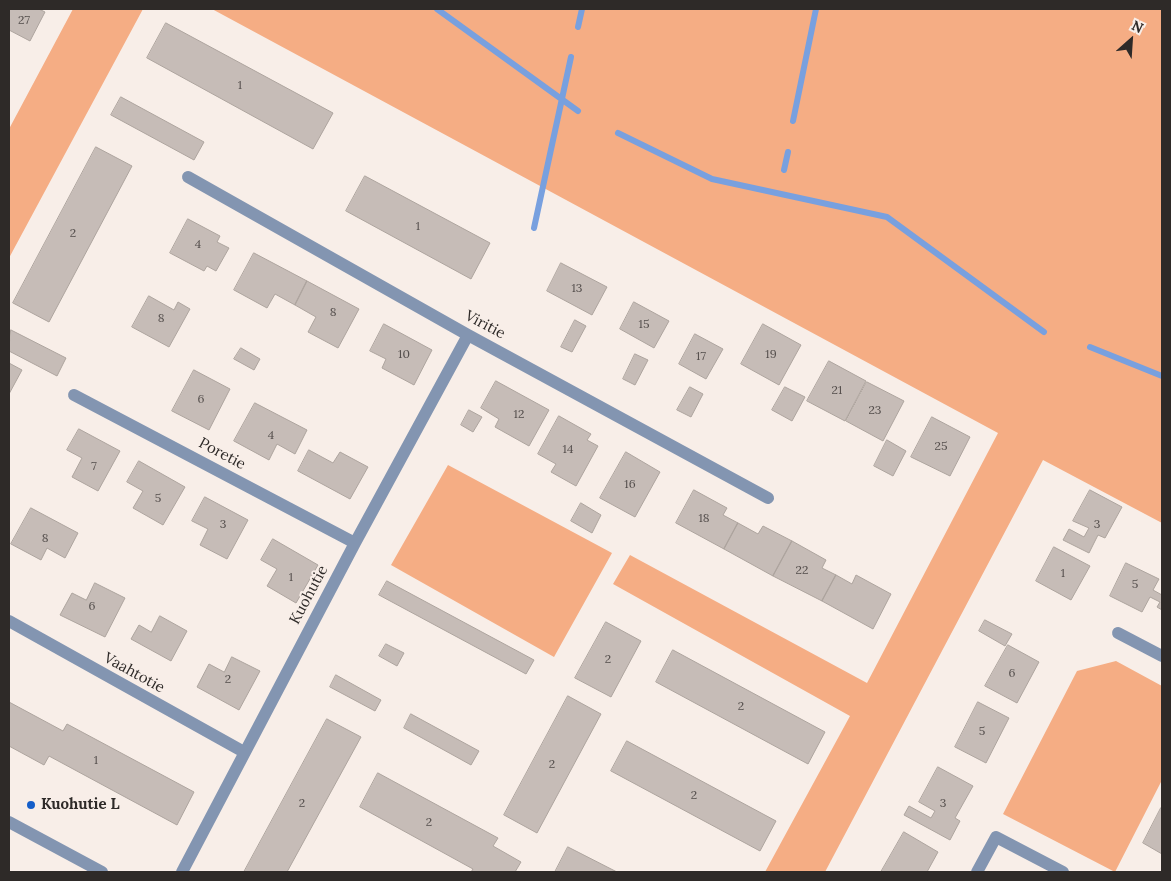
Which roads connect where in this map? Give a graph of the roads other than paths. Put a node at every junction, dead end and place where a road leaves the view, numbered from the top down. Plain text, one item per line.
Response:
1 (188, 177) dead end
2 (468, 335) junction
3 (74, 394) dead end
4 (768, 498) dead end
5 (355, 543) junction
6 (9, 621) edge
7 (1118, 633) dead end
8 (1162, 656) edge
9 (244, 752) junction
10 (9, 822) edge
11 (102, 872) edge
12 (182, 872) edge
13 (977, 872) edge
14 (1063, 872) edge

1 - 2 street, Viritie
2 - 4 street, Viritie
2 - 5 street, Kuohutie
3 - 5 street, Poretie
5 - 9 street, Kuohutie
6 - 9 street, Vaahtotie
7 - 8 street
9 - 12 street, Kuohutie
10 - 11 street
13 - 14 street

